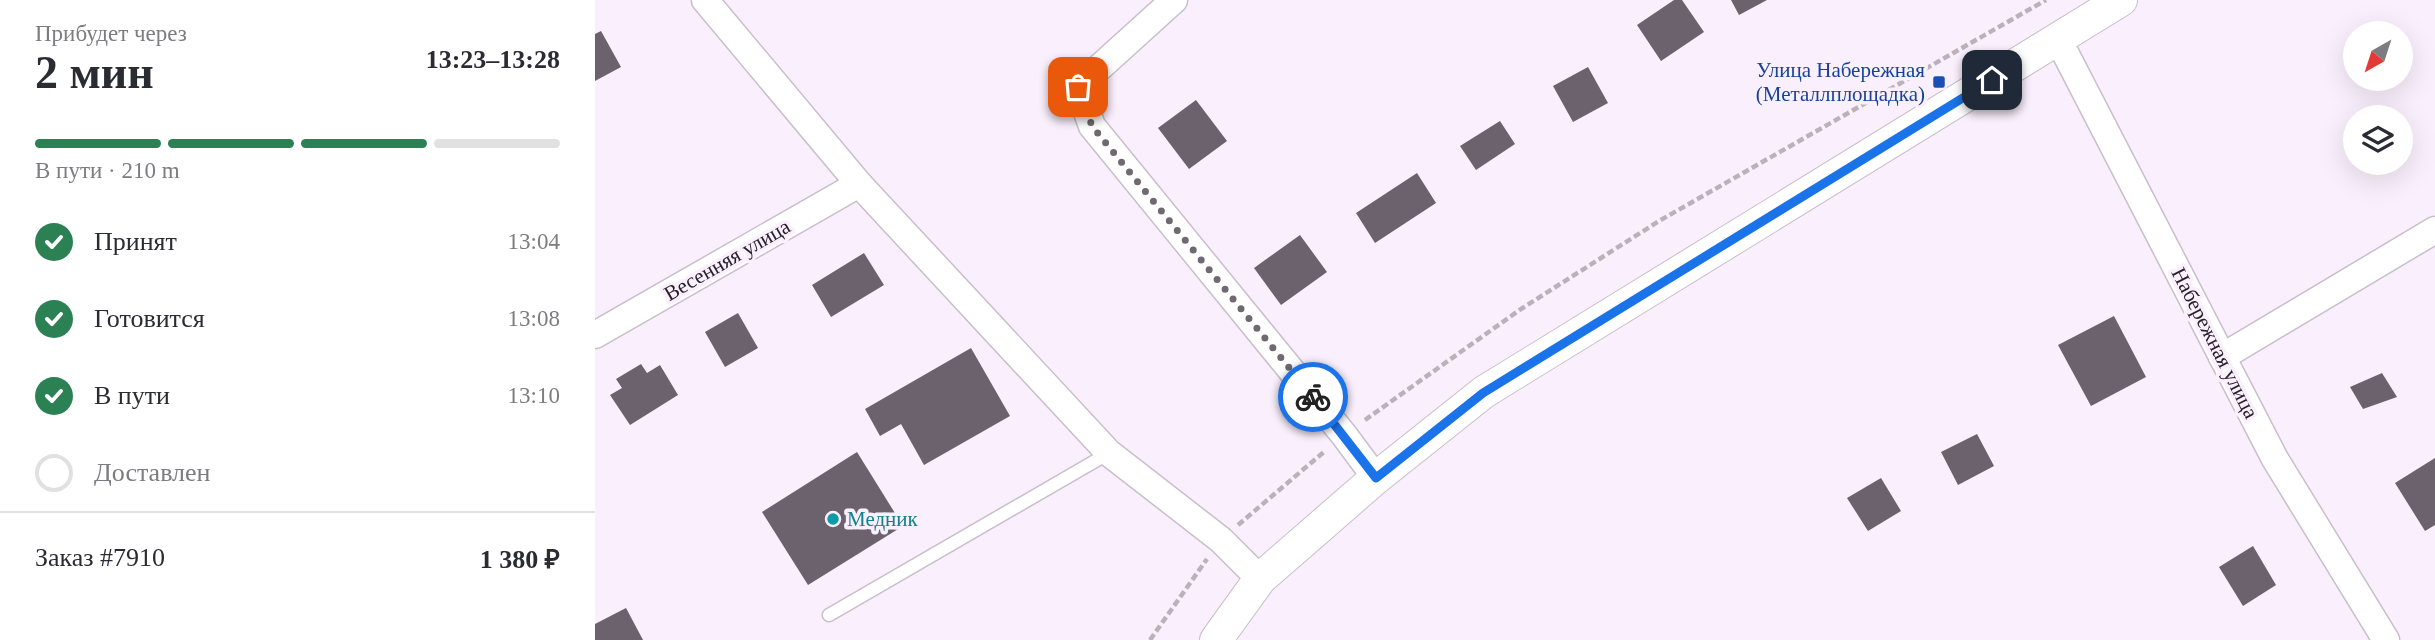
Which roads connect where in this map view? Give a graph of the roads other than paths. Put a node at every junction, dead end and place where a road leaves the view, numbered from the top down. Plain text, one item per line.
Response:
1 (705, 0) edge
2 (1174, 0) edge
3 (2120, 0) edge
4 (2058, 38) junction
5 (859, 184) junction
6 (2435, 230) edge
7 (595, 335) edge
8 (2221, 357) junction
9 (1109, 453) junction
10 (1376, 478) junction
11 (1261, 579) junction
12 (829, 615) dead end
13 (1216, 640) edge
14 (2386, 640) edge

1 - 5 street
2 - 10 street
3 - 4 street
4 - 8 street, Набережная улица
4 - 10 street
5 - 7 street, Весенняя улица
5 - 9 street
6 - 8 street
8 - 14 street, Набережная улица
9 - 11 street
9 - 12 lane
10 - 11 street
11 - 13 street

